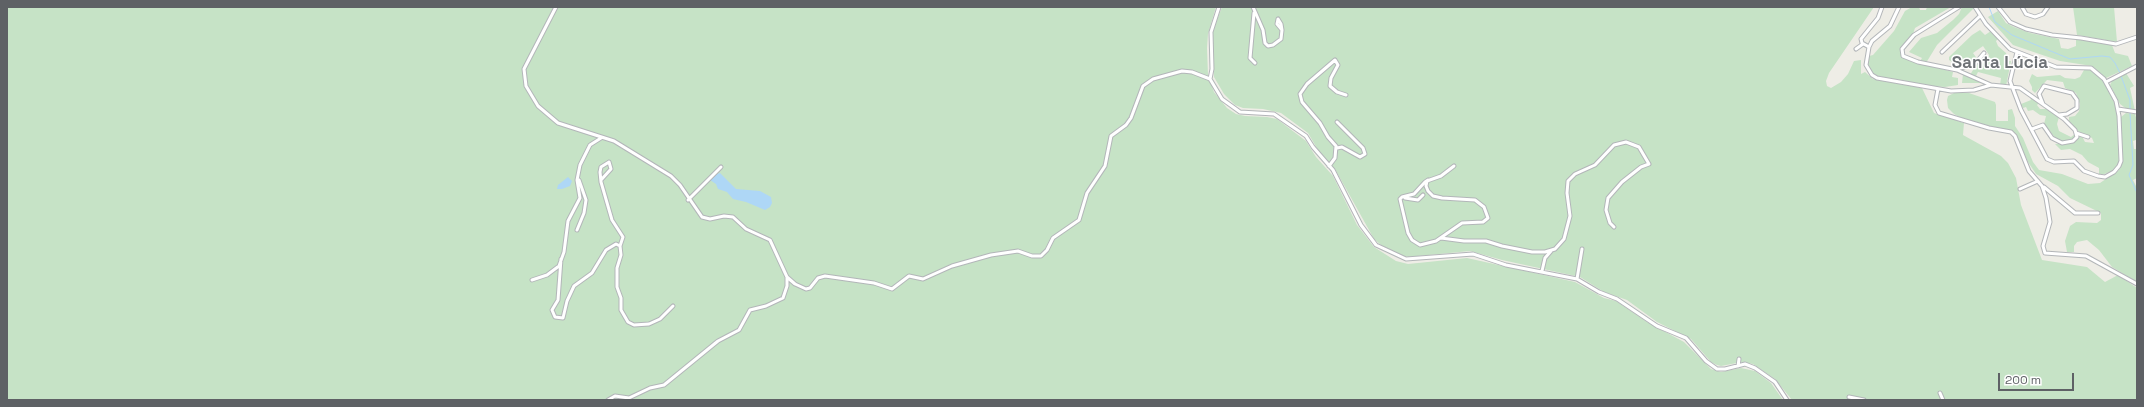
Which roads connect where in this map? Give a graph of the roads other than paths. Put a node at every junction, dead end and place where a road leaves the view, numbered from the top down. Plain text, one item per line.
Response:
1 (556, 7) edge
2 (1219, 7) edge
3 (1253, 7) edge
4 (1882, 7) edge
5 (1899, 7) edge
6 (1959, 7) edge
7 (1974, 7) edge
8 (1998, 7) edge
9 (2022, 7) edge
10 (2048, 7) edge
11 (1254, 11) junction
12 (1980, 16) junction
13 (1282, 30) dead end
14 (2137, 36) edge
15 (1862, 44) junction
16 (1869, 47) junction
17 (1856, 49) dead end
18 (1942, 52) dead end
19 (2017, 52) junction
20 (1984, 53) dead end
21 (1255, 63) dead end
22 (2137, 66) edge
23 (1954, 70) junction
24 (1210, 79) junction
25 (2107, 83) junction
26 (1991, 85) junction
27 (2012, 87) junction
28 (1938, 89) junction
29 (1346, 95) dead end
30 (2044, 104) junction
31 (2118, 109) junction
32 (2136, 112) edge
33 (2069, 114) junction
34 (2059, 115) junction
35 (1337, 122) dead end
36 (2068, 122) junction
37 (2032, 129) junction
38 (2076, 133) junction
39 (603, 137) junction
40 (2088, 137) dead end
41 (1336, 148) junction
42 (1329, 166) junction
43 (1454, 166) dead end
44 (721, 167) dead end
45 (578, 172) junction
46 (601, 180) junction
47 (1428, 180) junction
48 (2038, 181) junction
49 (2041, 185) junction
50 (2020, 189) dead end
51 (2049, 193) junction
52 (1424, 195) dead end
53 (2045, 195) junction
54 (1402, 197) junction
55 (688, 200) junction
56 (2098, 213) dead end
57 (1614, 227) dead end
58 (577, 230) dead end
59 (1441, 238) junction
60 (620, 246) junction
61 (1582, 248) dead end
62 (1552, 250) junction
63 (561, 259) junction
64 (1542, 271) junction
65 (787, 277) junction
66 (1577, 279) junction
67 (532, 280) dead end
68 (2137, 284) edge
69 (673, 306) dead end
70 (1739, 359) dead end
71 (1738, 366) junction
72 (1940, 393) dead end
73 (1849, 397) dead end
74 (608, 400) edge
75 (1786, 400) edge
76 (1864, 400) edge
77 (1943, 400) edge

1 - 39 street
2 - 24 street
3 - 11 street
4 - 15 street
5 - 16 street
6 - 23 street
7 - 12 street
8 - 14 street
9 - 10 street
11 - 13 street
11 - 21 street
12 - 18 street
12 - 19 street
15 - 16 street
15 - 17 street
16 - 28 street
19 - 25 street
19 - 27 street
20 - 23 street
22 - 25 street
23 - 26 street
24 - 42 street
24 - 65 street
25 - 31 street
26 - 27 street
26 - 28 street
27 - 30 street
27 - 37 street
28 - 48 street
29 - 41 street
30 - 33 street
30 - 34 street
31 - 32 street
31 - 37 street
33 - 34 street
33 - 36 street
34 - 36 street
35 - 41 street
36 - 38 street
37 - 38 street
38 - 40 street
39 - 45 street
39 - 55 street
41 - 42 street
42 - 64 street
43 - 47 street
44 - 55 street
45 - 58 street
45 - 63 street
46 - 46 street
46 - 60 street
47 - 54 street
47 - 59 street
48 - 49 street
48 - 50 street
49 - 51 street
49 - 53 street
51 - 53 street
51 - 56 street
52 - 54 street
53 - 68 street
54 - 59 street
55 - 65 street
57 - 62 street
59 - 62 street
60 - 63 street
60 - 69 street
61 - 66 street
62 - 64 street
63 - 67 street
64 - 66 street
65 - 74 street
66 - 71 street
70 - 71 street
71 - 75 street
72 - 77 street
73 - 76 street

